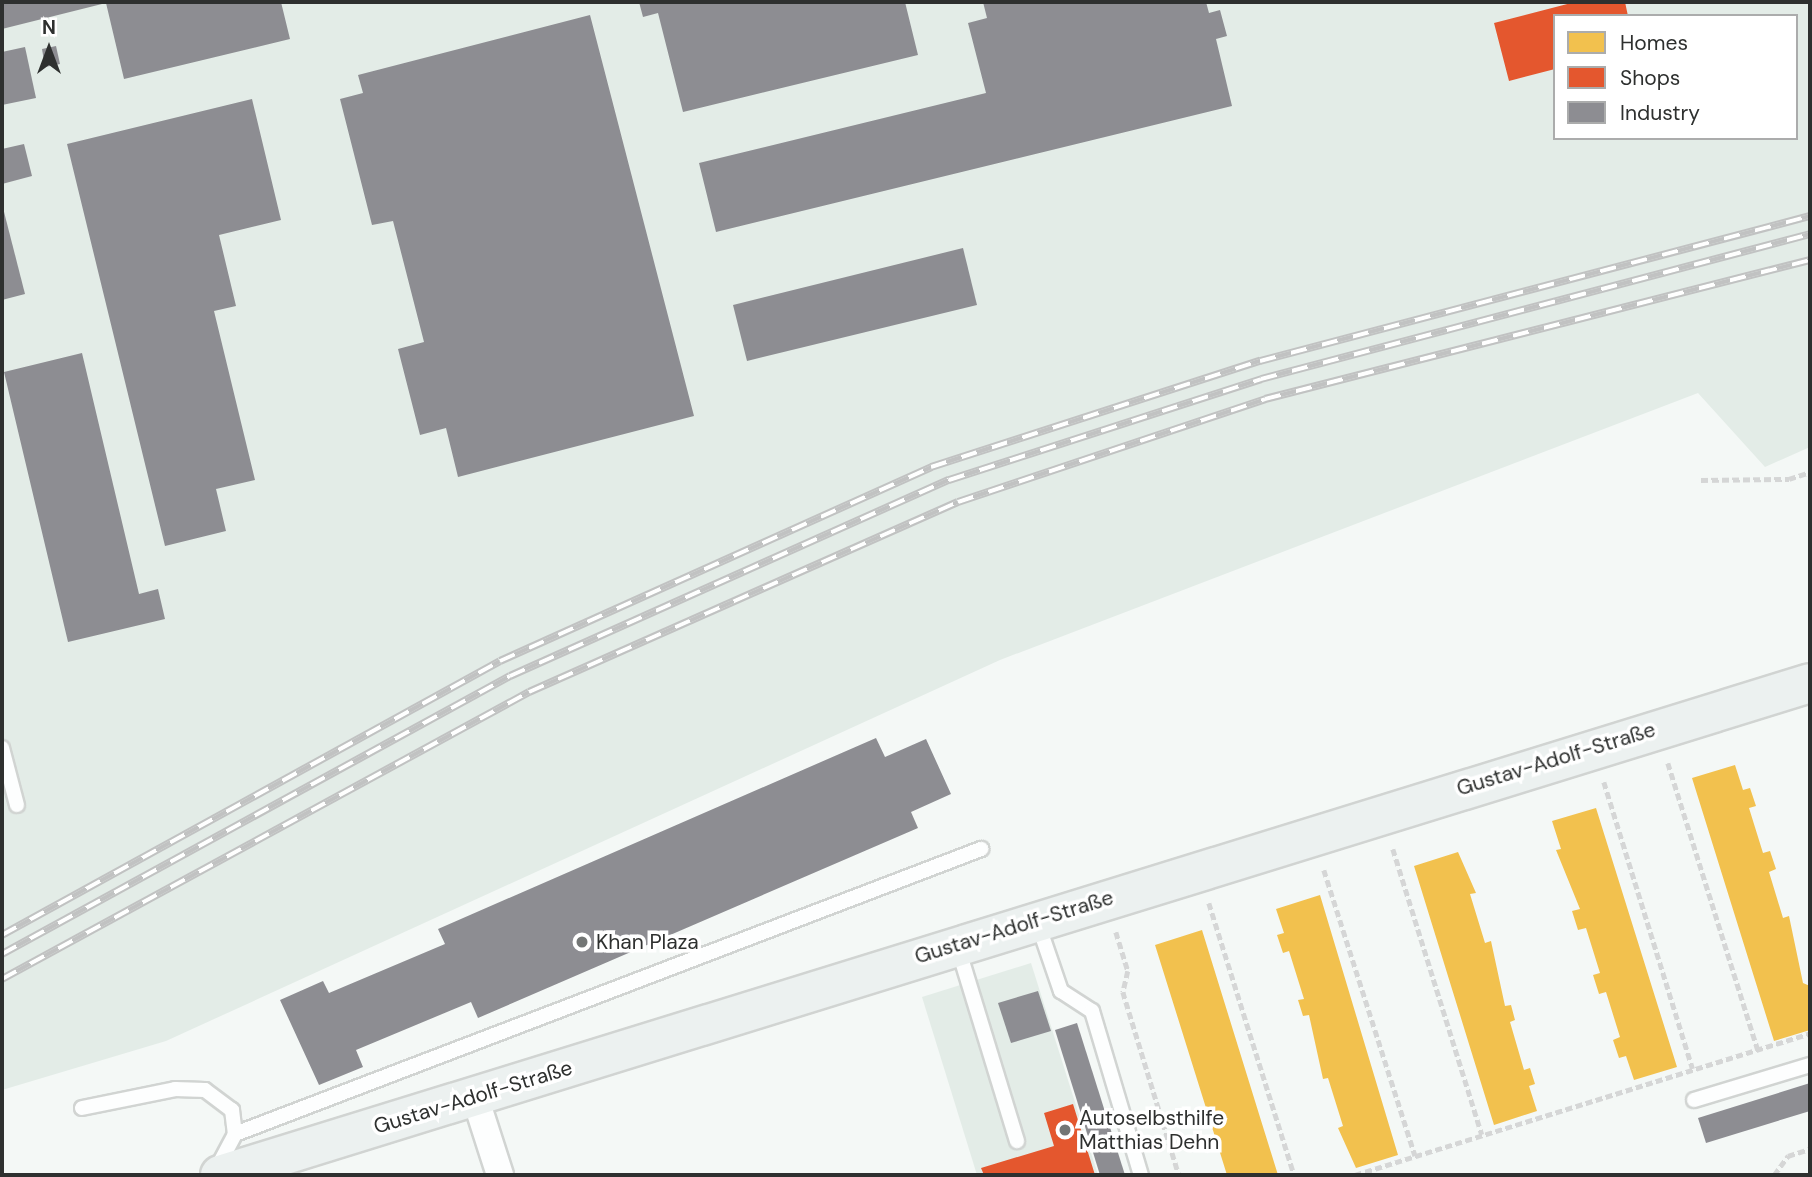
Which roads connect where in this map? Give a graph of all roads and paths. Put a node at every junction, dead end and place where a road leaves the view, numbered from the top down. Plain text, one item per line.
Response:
1 (1810, 471) edge
2 (1701, 480) dead end
3 (1810, 682) edge
4 (1658, 729) junction
5 (2, 748) edge
6 (1594, 748) junction
7 (17, 805) dead end
8 (1381, 811) junction
9 (1312, 833) junction
10 (981, 849) dead end
11 (1199, 868) junction
12 (1105, 898) junction
13 (1036, 919) junction
14 (957, 945) junction
15 (1810, 1033) edge
16 (1758, 1050) junction
17 (1810, 1065) edge
18 (1693, 1069) junction
19 (475, 1097) junction
20 (1695, 1100) dead end
21 (82, 1108) dead end
22 (235, 1134) junction
23 (1482, 1135) junction
24 (1017, 1141) dead end
25 (1810, 1149) edge
26 (1415, 1156) junction
27 (214, 1175) edge
28 (220, 1175) edge
29 (500, 1175) edge
30 (1141, 1175) edge
31 (1179, 1175) edge
32 (1294, 1175) edge
33 (1355, 1175) edge
34 (1774, 1175) edge

1 - 2 path
3 - 4 street, Gustav-Adolf-Straße
4 - 6 street, Gustav-Adolf-Straße
4 - 16 path
5 - 7 lane
6 - 8 street, Gustav-Adolf-Straße
6 - 18 path
8 - 9 street, Gustav-Adolf-Straße
8 - 23 path
9 - 11 street, Gustav-Adolf-Straße
9 - 26 path
10 - 22 lane
11 - 12 street, Gustav-Adolf-Straße
11 - 32 path
12 - 13 street, Gustav-Adolf-Straße
12 - 31 path
13 - 14 street, Gustav-Adolf-Straße
13 - 30 lane
14 - 19 street, Gustav-Adolf-Straße
14 - 24 lane
15 - 16 path
16 - 18 path
17 - 20 lane
18 - 23 path
19 - 28 street, Gustav-Adolf-Straße
19 - 29 street
21 - 22 lane
22 - 27 lane
23 - 26 path
25 - 34 path
26 - 33 path

